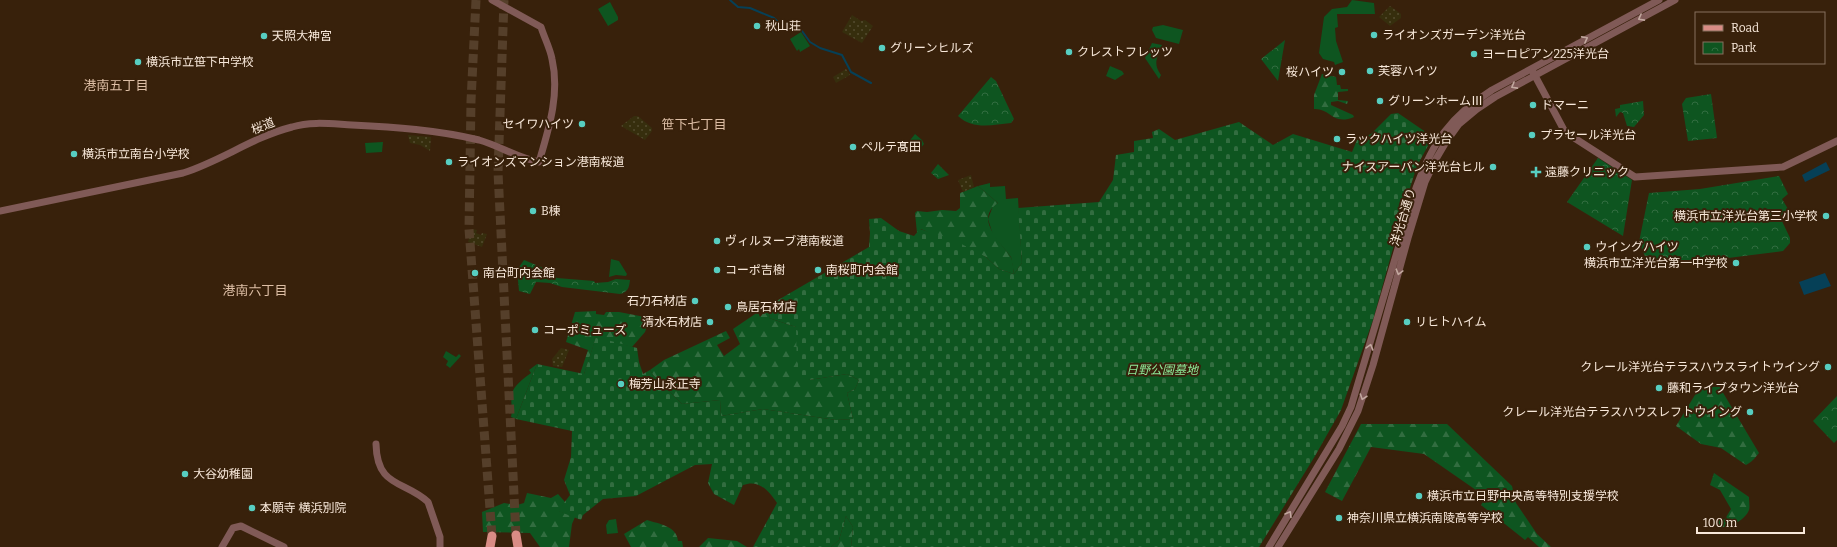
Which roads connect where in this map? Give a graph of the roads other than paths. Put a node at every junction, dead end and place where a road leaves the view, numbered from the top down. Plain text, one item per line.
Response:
1 (492, 0) edge
2 (1659, 0) edge
3 (1675, 0) edge
4 (1531, 68) junction
5 (1535, 75) junction
6 (1837, 141) edge
7 (0, 211) edge
8 (376, 444) dead end
9 (516, 535) tunnel mouth
10 (492, 536) tunnel mouth
11 (222, 547) edge
12 (284, 547) edge
13 (440, 547) edge
14 (492, 547) edge
15 (517, 547) edge
16 (1269, 547) edge
17 (1278, 547) edge

1 - 7 street, 桜道
4 -> 2 street, 洋光台通り
3 -> 5 street, 洋光台通り
4 - 5 street
16 -> 4 street, 洋光台通り
5 - 6 street
5 -> 17 street, 洋光台通り
8 - 13 street
9 - 15 main road
10 - 14 main road
11 - 12 street

